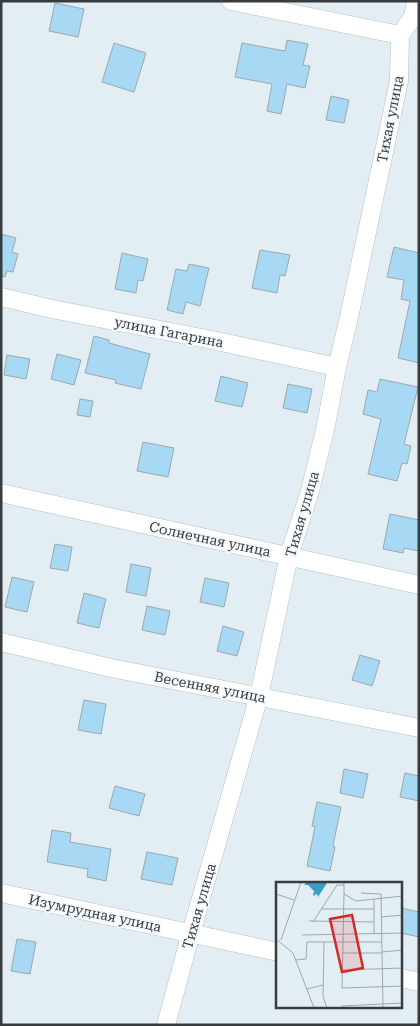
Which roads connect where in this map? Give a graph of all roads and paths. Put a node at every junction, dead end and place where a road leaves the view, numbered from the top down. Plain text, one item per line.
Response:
1 (231, 1) edge
2 (416, 1) edge
3 (400, 35) junction
4 (1, 298) edge
5 (337, 367) junction
6 (1, 493) edge
7 (289, 556) junction
8 (419, 586) edge
9 (1, 642) edge
10 (259, 696) junction
11 (419, 728) edge
12 (1, 893) edge
13 (191, 933) junction
14 (276, 952) edge
15 (402, 978) edge
16 (419, 982) edge
17 (166, 1025) edge

1 - 3 street
2 - 3 street
3 - 5 street, Тихая улица
4 - 5 street, улица Гагарина
5 - 7 street, Тихая улица
6 - 7 street, Солнечная улица
7 - 8 street, Солнечная улица
7 - 10 street, Тихая улица
9 - 10 street, Весенняя улица
10 - 11 street, Весенняя улица
10 - 13 street, Тихая улица
12 - 13 street, Изумрудная улица
13 - 14 street, Изумрудная улица
13 - 17 street, Тихая улица
15 - 16 street

